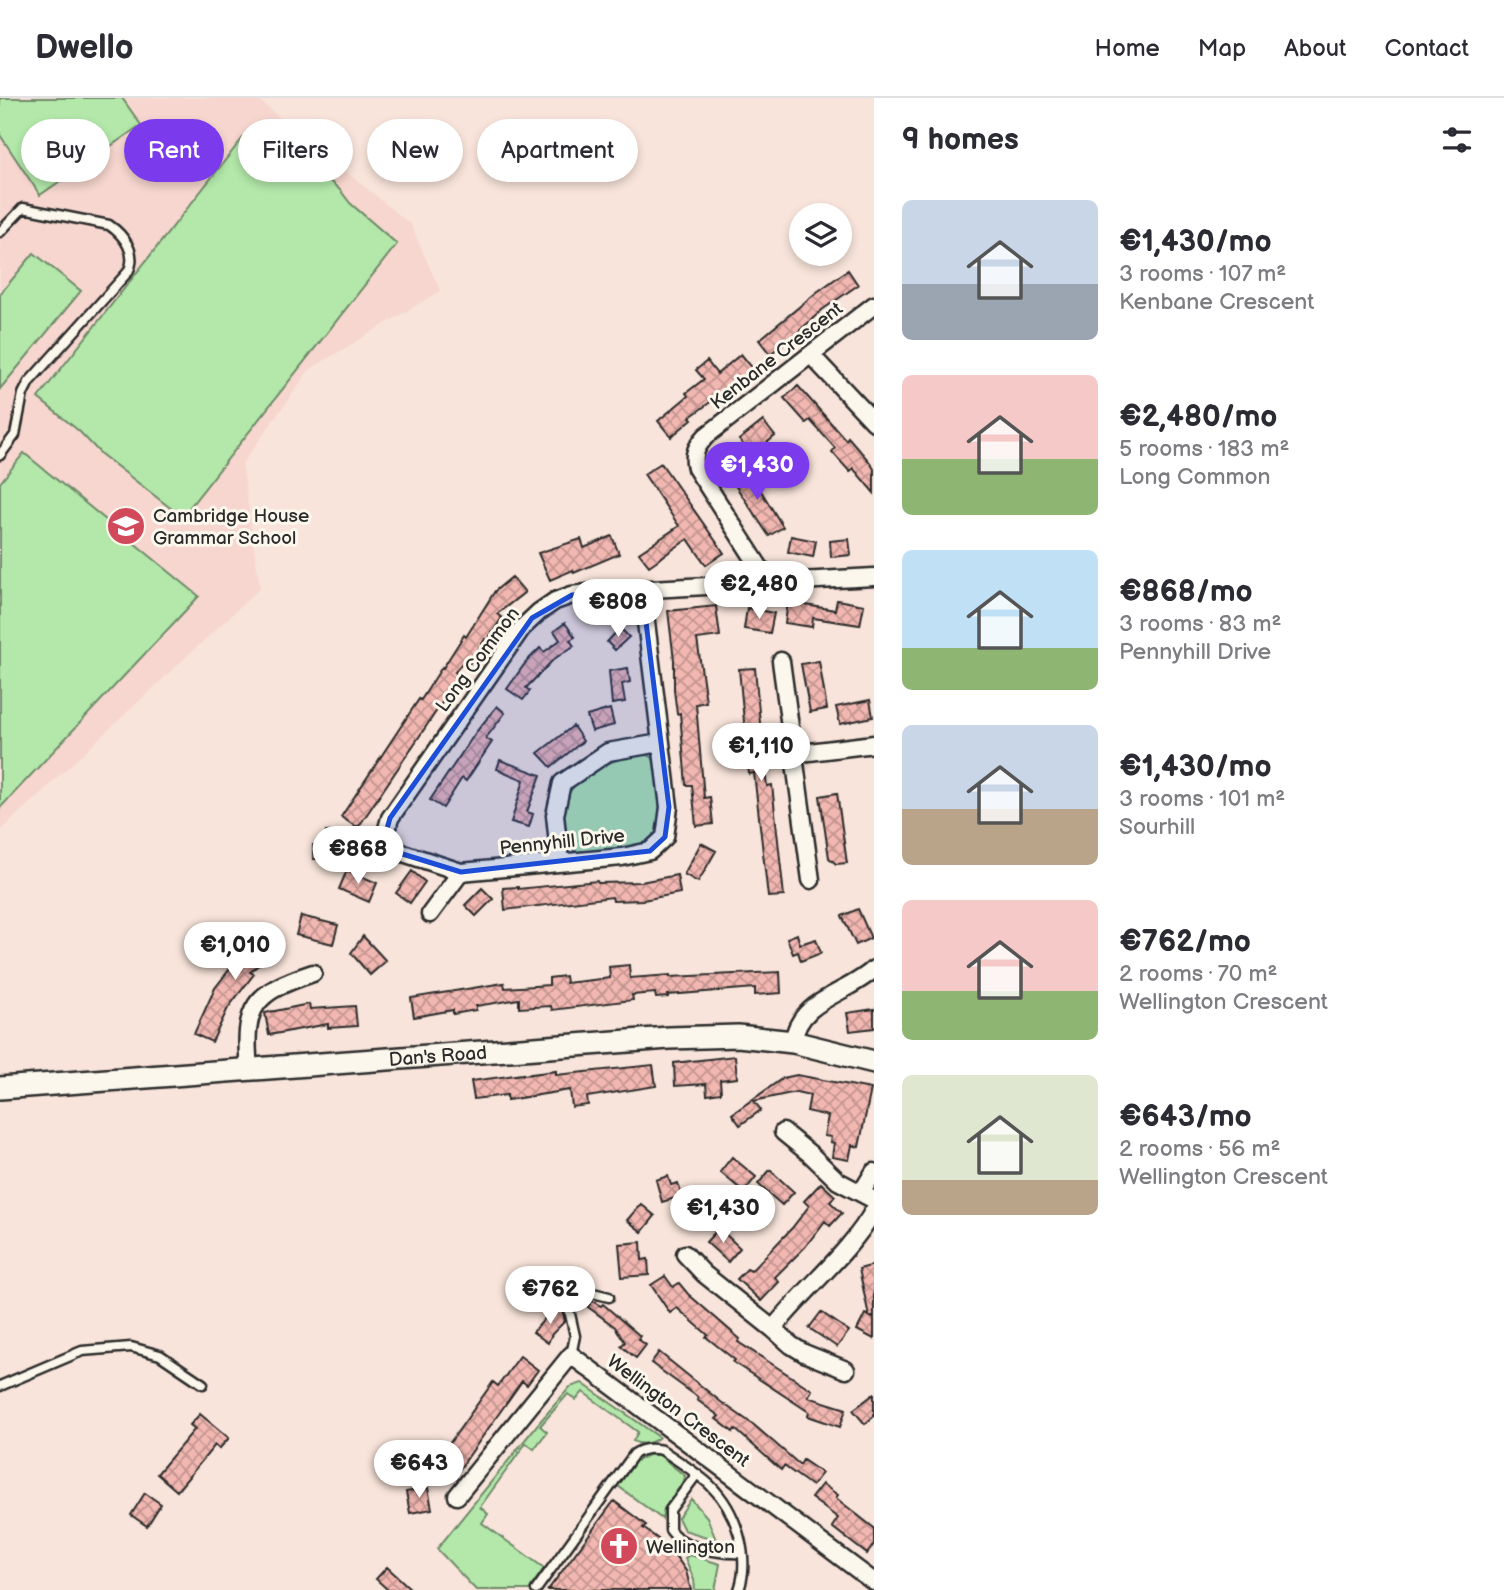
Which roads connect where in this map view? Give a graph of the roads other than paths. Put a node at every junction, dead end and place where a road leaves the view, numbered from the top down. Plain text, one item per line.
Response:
1 (0, 232) edge
2 (874, 305) edge
3 (811, 355) junction
4 (874, 422) edge
5 (0, 455) edge
6 (874, 577) edge
7 (769, 582) junction
8 (642, 590) junction
9 (781, 661) dead end
10 (660, 743) junction
11 (874, 744) edge
12 (793, 754) junction
13 (386, 842) joint
14 (560, 862) junction
15 (461, 872) junction
16 (811, 880) dead end
17 (430, 914) dead end
18 (874, 969) edge
19 (313, 973) dead end
20 (793, 1042) junction
21 (874, 1062) edge
22 (249, 1069) junction
23 (0, 1088) edge
24 (783, 1132) dead end
25 (874, 1172) edge
26 (868, 1197) edge
27 (874, 1210) edge
28 (685, 1254) dead end
29 (609, 1297) dead end
30 (773, 1329) junction
31 (571, 1355) junction
32 (846, 1370) dead end
33 (203, 1384) dead end
34 (0, 1386) edge
35 (697, 1474) junction
36 (457, 1496) dead end
37 (742, 1553) junction
38 (874, 1582) edge
39 (536, 1590) edge
40 (739, 1590) edge

1 - 5 lane
2 - 3 street, Kenbane Crescent
3 - 4 street
3 - 7 street, Kenbane Crescent
6 - 7 street, Long Common
7 - 8 street, Long Common
8 - 10 street, Pennyhill Drive
8 - 13 street, Long Common
9 - 12 street
10 - 14 street
10 - 14 street, Pennyhill Drive
11 - 12 street
12 - 16 street
13 - 15 street, Pennyhill Drive
14 - 15 street, Pennyhill Drive
15 - 17 street
18 - 20 street
19 - 22 street
20 - 21 street, Dan's Road
20 - 22 street, Dan's Road
22 - 23 street, Dan's Road
24 - 26 street
25 - 26 street
27 - 30 street
28 - 30 street
29 - 31 lane
30 - 32 street
31 - 36 street
31 - 38 street, Wellington Crescent
33 - 34 lane
35 - 37 lane
35 - 37 lane
35 - 39 lane
37 - 40 lane

